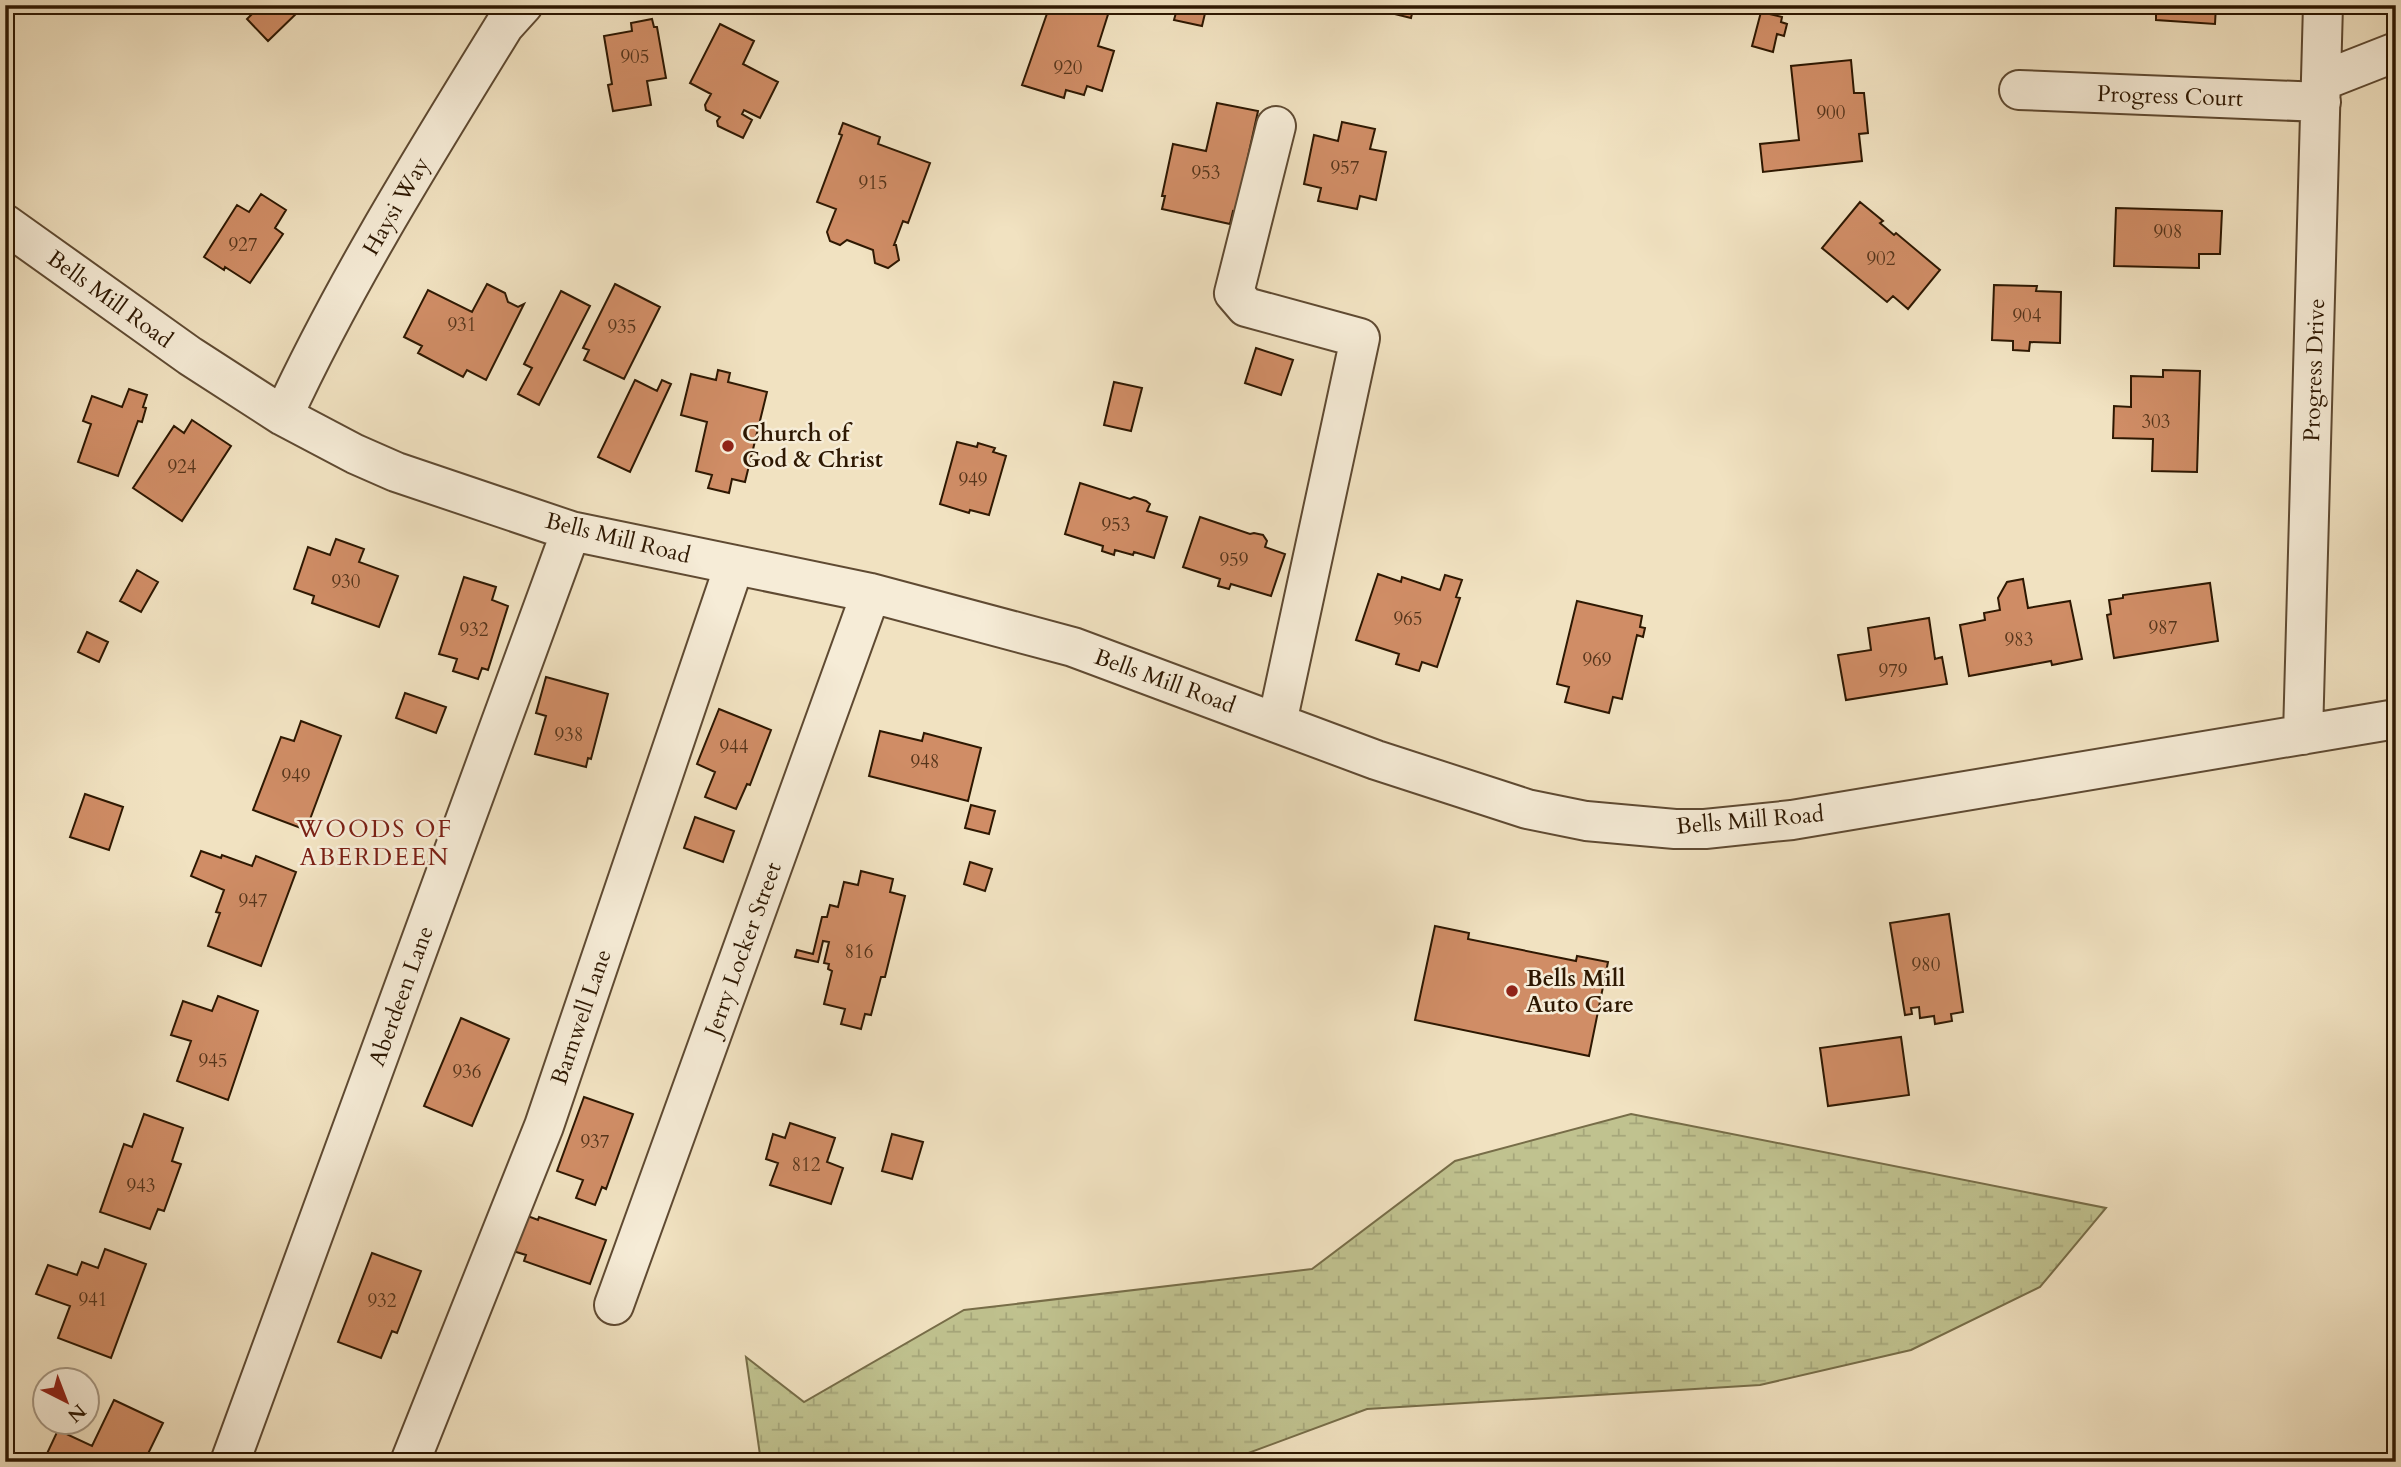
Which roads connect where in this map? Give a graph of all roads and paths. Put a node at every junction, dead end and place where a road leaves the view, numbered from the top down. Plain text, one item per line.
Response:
1 (523, 5) edge
2 (2323, 5) edge
3 (2396, 52) edge
4 (2019, 90) dead end
5 (2322, 92) junction
6 (1276, 127) dead end
7 (5, 224) edge
8 (283, 416) junction
9 (571, 531) junction
10 (734, 566) junction
11 (871, 593) junction
12 (2396, 719) edge
13 (1277, 723) junction
14 (2303, 734) junction
15 (614, 1305) dead end
16 (230, 1462) edge
17 (410, 1462) edge

1 - 8 street, Haysi Way
2 - 5 street, Progress Drive
3 - 5 street
4 - 5 street, Progress Court
5 - 14 street, Progress Drive
6 - 13 street
7 - 8 street, Bells Mill Road
8 - 9 street, Bells Mill Road
9 - 10 street, Bells Mill Road
9 - 16 street, Aberdeen Lane
10 - 11 street, Bells Mill Road
10 - 17 street, Barnwell Lane
11 - 13 street, Bells Mill Road
11 - 15 street, Jerry Locker Street
12 - 14 street, Bells Mill Road
13 - 14 street, Bells Mill Road

